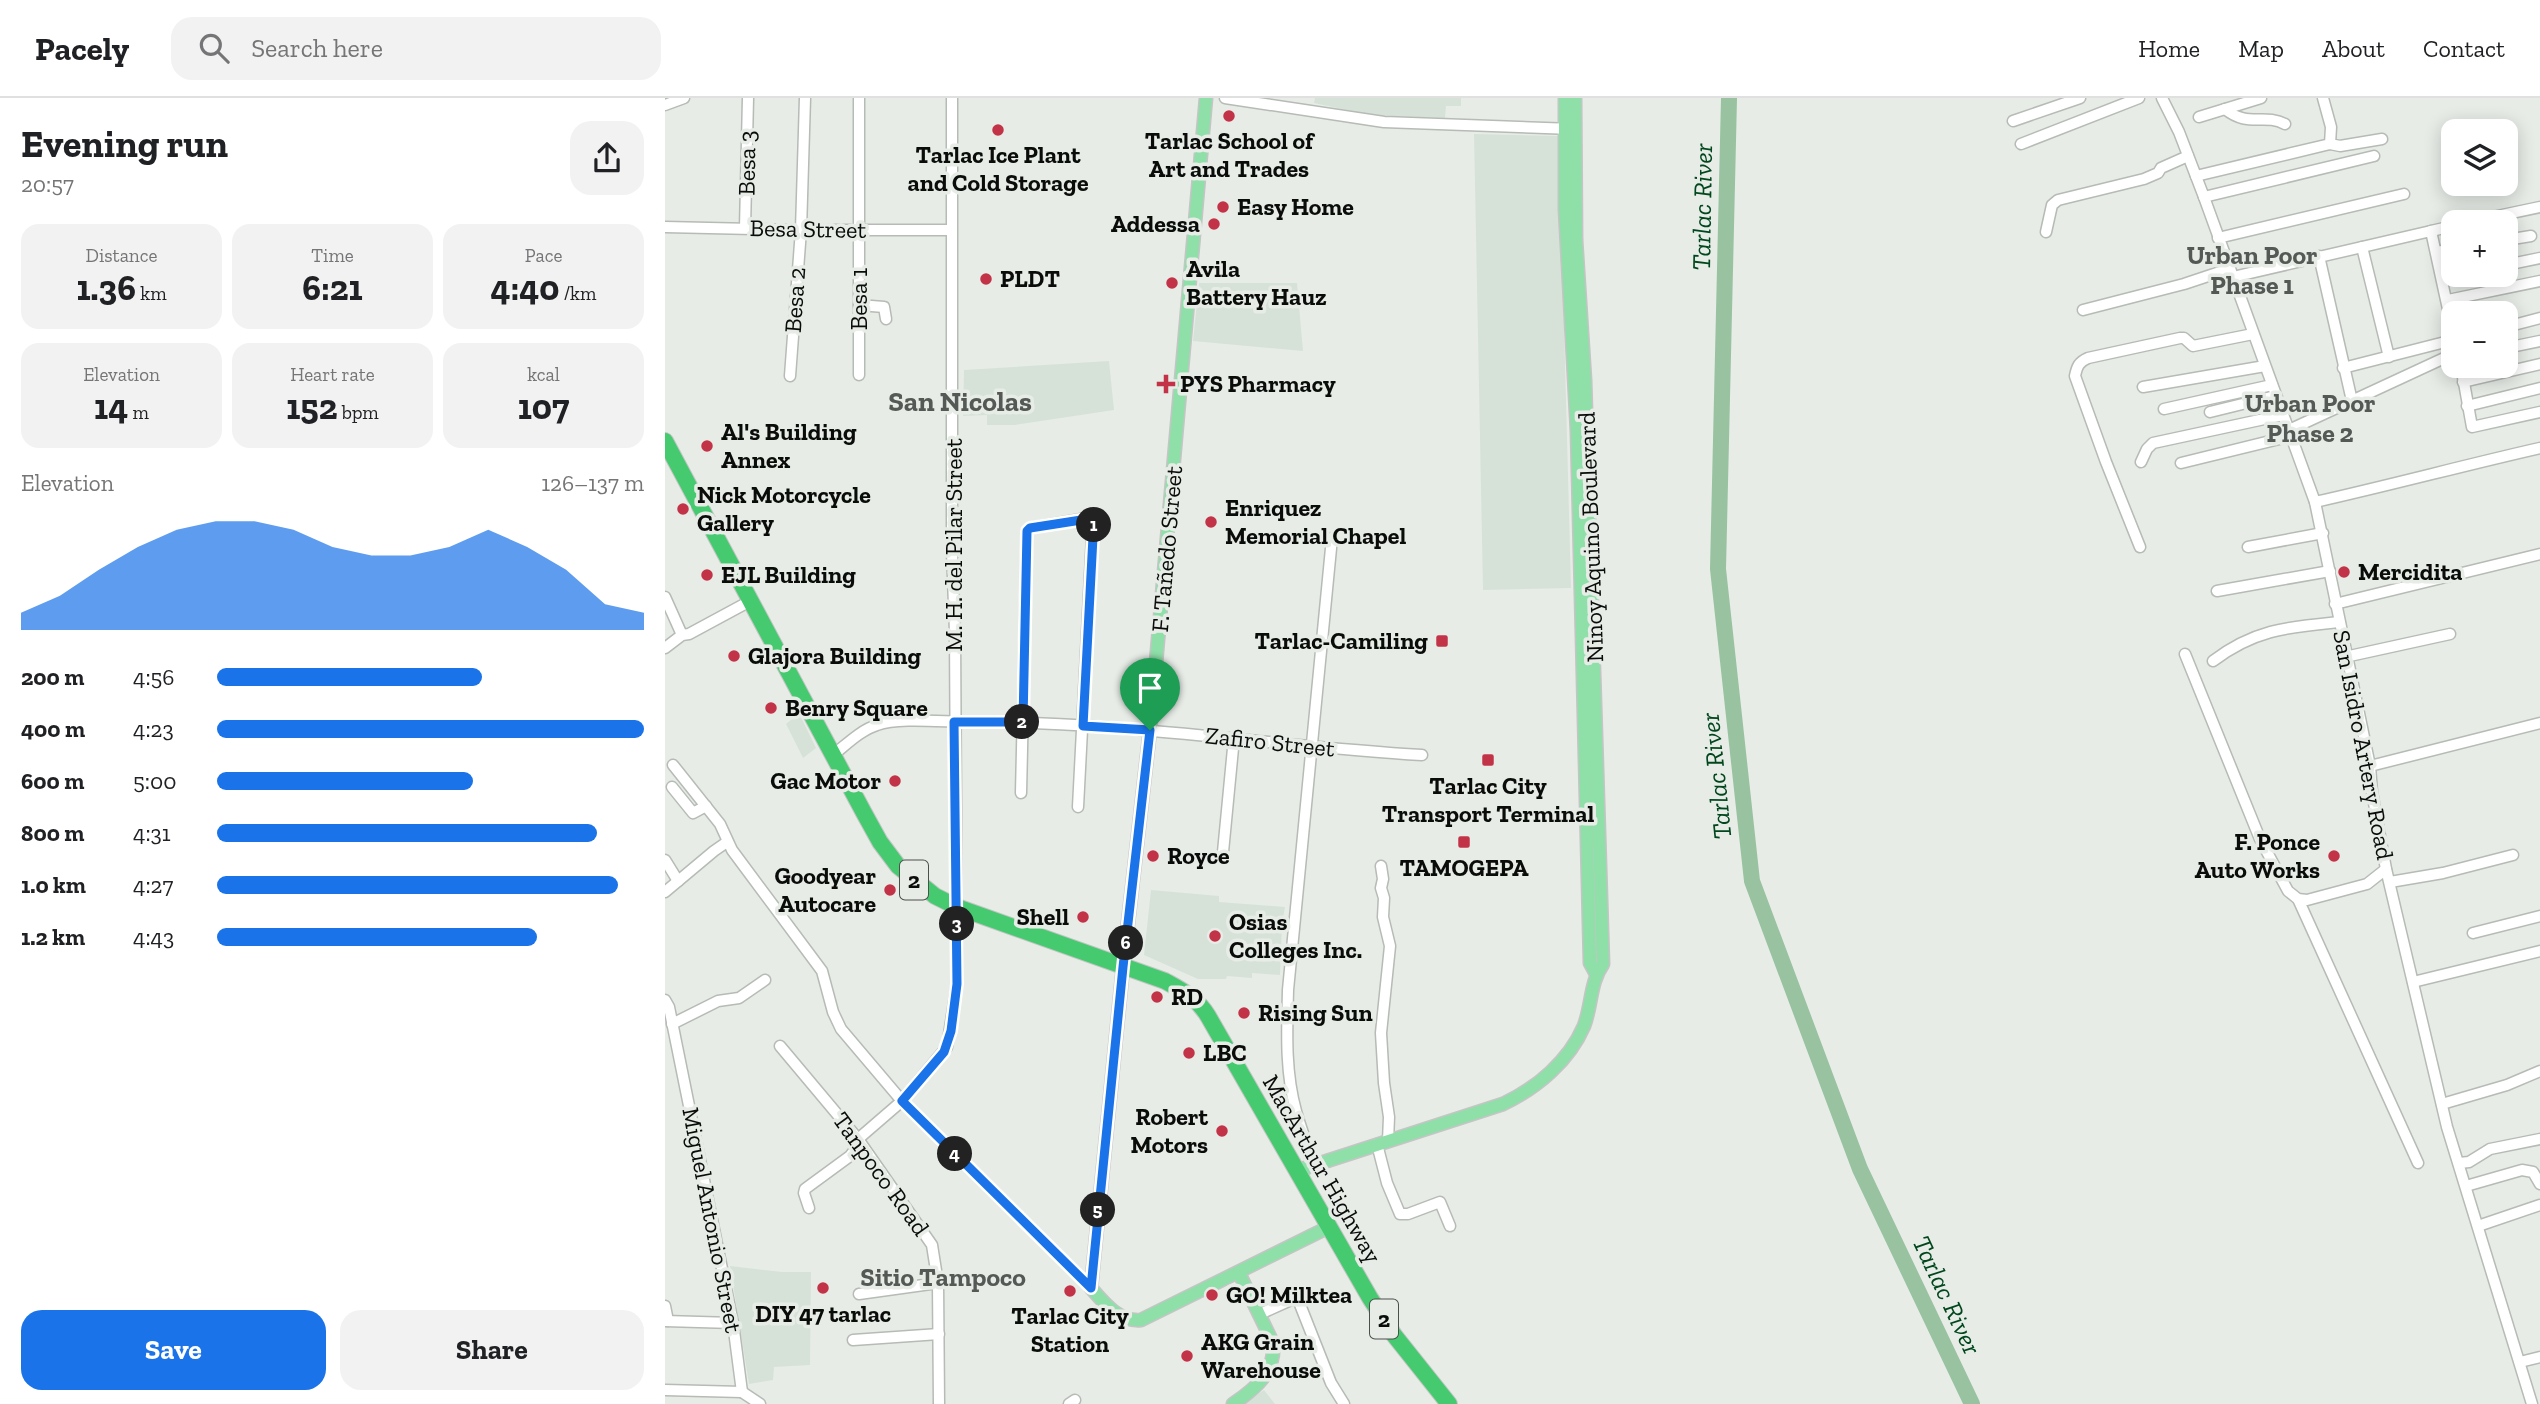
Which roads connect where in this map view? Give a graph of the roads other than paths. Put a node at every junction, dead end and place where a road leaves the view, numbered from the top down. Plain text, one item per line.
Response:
1 (684, 98) edge
2 (748, 98) edge
3 (805, 98) edge
4 (859, 98) edge
5 (952, 98) edge
6 (1206, 98) edge
7 (1225, 98) edge
8 (1565, 98) edge
9 (1575, 98) edge
10 (2080, 98) edge
11 (2139, 98) edge
12 (2162, 98) edge
13 (2261, 98) edge
14 (2323, 98) edge
15 (665, 105) edge
16 (2225, 109) junction
17 (2199, 117) dead end
18 (2013, 121) dead end
19 (2285, 124) dead end
20 (1571, 129) junction
21 (2382, 139) dead end
22 (2021, 144) dead end
23 (2330, 144) junction
24 (2188, 156) junction
25 (2374, 156) dead end
26 (2196, 176) junction
27 (2404, 194) dead end
28 (2204, 197) junction
29 (2540, 207) edge
30 (2518, 212) edge
31 (665, 227) edge
32 (745, 228) junction
33 (2441, 229) edge
34 (801, 230) junction
35 (860, 230) junction
36 (951, 230) junction
37 (2431, 231) junction
38 (2046, 232) dead end
39 (2531, 236) dead end
40 (2218, 238) junction
41 (2518, 238) edge
42 (2362, 247) junction
43 (2441, 251) edge
44 (2437, 252) junction
45 (2319, 256) junction
46 (2540, 258) edge
47 (2518, 263) edge
48 (2231, 273) junction
49 (2540, 281) edge
50 (2448, 300) joint
51 (859, 305) junction
52 (2083, 310) dead end
53 (2540, 318) edge
54 (886, 319) dead end
55 (2518, 324) edge
56 (2253, 334) junction
57 (2540, 341) edge
58 (2441, 343) edge
59 (2518, 346) edge
60 (2389, 357) junction
61 (2441, 360) edge
62 (2540, 364) edge
63 (2265, 366) junction
64 (2343, 369) junction
65 (859, 375) dead end
66 (790, 376) dead end
67 (2462, 378) edge
68 (2463, 382) junction
69 (2143, 387) dead end
70 (2540, 388) edge
71 (2273, 390) junction
72 (2352, 401) junction
73 (2467, 406) junction
74 (2164, 409) dead end
75 (2210, 412) dead end
76 (2540, 412) edge
77 (2283, 415) junction
78 (2290, 433) junction
79 (665, 440) edge
80 (2540, 448) edge
81 (2141, 462) dead end
82 (2181, 463) dead end
83 (2315, 502) junction
84 (2323, 533) junction
85 (1332, 538) dead end
86 (2140, 547) dead end
87 (2248, 547) dead end
88 (2540, 554) edge
89 (2330, 571) junction
90 (2217, 591) dead end
91 (665, 597) edge
92 (752, 600) junction
93 (2336, 604) junction
94 (2339, 622) junction
95 (2450, 634) dead end
96 (682, 635) junction
97 (665, 648) edge
98 (2185, 654) dead end
99 (2346, 657) junction
100 (2213, 662) dead end
101 (954, 722) junction
102 (1023, 722) junction
103 (2540, 723) edge
104 (1083, 726) junction
105 (1150, 730) junction
106 (1234, 738) junction
107 (1310, 745) junction
108 (833, 755) junction
109 (1422, 755) dead end
110 (673, 765) dead end
111 (2369, 766) junction
112 (672, 787) dead end
113 (1021, 793) dead end
114 (706, 806) junction
115 (1078, 807) dead end
116 (727, 842) junction
117 (1223, 852) dead end
118 (2513, 856) dead end
119 (665, 860) edge
120 (1381, 866) dead end
121 (2386, 869) junction
122 (678, 881) junction
123 (2390, 882) junction
124 (665, 892) edge
125 (2298, 899) junction
126 (957, 907) junction
127 (2540, 916) edge
128 (2473, 933) dead end
129 (2540, 951) edge
130 (1123, 967) junction
131 (765, 980) dead end
132 (2413, 982) junction
133 (667, 1003) edge
134 (672, 1024) junction
135 (670, 1041) edge
136 (781, 1046) dead end
137 (2540, 1071) edge
138 (902, 1101) junction
139 (2442, 1104) junction
140 (2540, 1139) edge
141 (859, 1141) junction
142 (1383, 1143) junction
143 (2419, 1163) dead end
144 (2459, 1163) junction
145 (1314, 1164) junction
146 (1296, 1171) junction
147 (2540, 1184) edge
148 (2466, 1186) junction
149 (2540, 1205) edge
150 (809, 1208) dead end
151 (1450, 1226) dead end
152 (2479, 1226) junction
153 (1329, 1227) junction
154 (1239, 1273) junction
155 (938, 1283) junction
156 (1091, 1288) junction
157 (859, 1294) dead end
158 (665, 1306) edge
159 (1260, 1314) junction
160 (667, 1321) edge
161 (733, 1323) junction
162 (939, 1334) junction
163 (853, 1339) dead end
164 (2540, 1357) edge
165 (2520, 1362) junction
166 (665, 1390) edge
167 (743, 1392) junction
168 (760, 1404) edge
169 (939, 1404) edge
170 (1233, 1404) edge
171 (1344, 1404) edge
172 (1450, 1404) edge
173 (2532, 1404) edge

1 - 15 street
2 - 32 street, Besa 3
3 - 34 street, Besa 2
4 - 35 street, Besa 1
5 - 36 street, M. H. del Pilar Street
6 - 105 main road, F. Tañedo Street
7 - 20 street
8 - 20 main road, Ninoy Aquino Boulevard
9 - 20 main road, Ninoy Aquino Boulevard
10 - 18 street
11 - 22 street
12 - 24 street, San Isidro Artery Road
13 - 16 street
14 - 23 street
16 - 17 street
16 - 19 street
20 - 142 main road, Ninoy Aquino Boulevard
21 - 23 street
23 - 26 street
24 - 26 street, San Isidro Artery Road
24 - 38 street
25 - 28 street
26 - 28 street, San Isidro Artery Road
27 - 40 street
28 - 40 street, San Isidro Artery Road
29 - 30 street
31 - 32 street, Besa Street
32 - 34 street, Besa Street
33 - 37 street
34 - 35 street, Besa Street
34 - 66 street, Besa 2
35 - 36 street, Besa Street
35 - 51 street, Besa 1
36 - 101 street, M. H. del Pilar Street
37 - 42 street
37 - 44 street
39 - 41 street
40 - 48 street, San Isidro Artery Road
42 - 45 street
42 - 60 street
43 - 44 street
44 - 50 street
45 - 48 street
45 - 64 street
46 - 47 street
48 - 52 street
48 - 56 street, San Isidro Artery Road
49 - 50 street
51 - 54 street
51 - 65 street, Besa 1
53 - 55 street
56 - 63 street, San Isidro Artery Road
56 - 86 street
57 - 59 street
58 - 60 street
60 - 64 street
61 - 72 street
62 - 68 street
63 - 69 street
63 - 71 street, San Isidro Artery Road
64 - 72 street
67 - 68 street
68 - 73 street
70 - 73 street
71 - 74 street
71 - 75 street
71 - 77 street, San Isidro Artery Road
72 - 78 street
73 - 76 street
77 - 78 street, San Isidro Artery Road
77 - 81 street
78 - 82 street
78 - 83 street, San Isidro Artery Road
79 - 92 highway, MacArthur Highway / 2
80 - 83 street
83 - 84 street, San Isidro Artery Road
84 - 87 street
84 - 89 street, San Isidro Artery Road
85 - 107 street
88 - 93 street
89 - 90 street
89 - 93 street, San Isidro Artery Road
91 - 96 street
92 - 96 street
92 - 108 highway, MacArthur Highway / 2
93 - 94 street, San Isidro Artery Road
94 - 99 street, San Isidro Artery Road
94 - 100 street
95 - 99 street
96 - 97 street
98 - 125 street
99 - 111 street, San Isidro Artery Road
101 - 102 street, Zafiro Street
101 - 108 street, Zafiro Street
101 - 126 street, M. H. del Pilar Street
102 - 104 street, Zafiro Street
102 - 104 street
102 - 113 street
103 - 111 street
104 - 105 street, Zafiro Street
104 - 115 street
105 - 106 street, Zafiro Street
105 - 130 main road, F. Tañedo Street
106 - 107 street, Zafiro Street
106 - 117 street
107 - 109 street, Zafiro Street
107 - 145 street
108 - 126 highway, MacArthur Highway / 2
110 - 114 street
111 - 121 street, San Isidro Artery Road
112 - 114 street
114 - 116 street
116 - 122 street
116 - 138 street
118 - 123 street
119 - 122 street
120 - 142 street
121 - 123 street, San Isidro Artery Road
121 - 125 street
122 - 124 street
123 - 132 street, San Isidro Artery Road
125 - 143 street
126 - 130 highway, MacArthur Highway / 2
126 - 138 street, M. H. del Pilar Street
127 - 128 street
129 - 132 street
130 - 146 highway, MacArthur Highway / 2
130 - 156 main road, F. Tañedo Street
131 - 134 street
132 - 139 street, San Isidro Artery Road
133 - 134 street, Miguel Antonio Street
134 - 135 street, Miguel Antonio Street
135 - 161 street, Miguel Antonio Street
136 - 141 street, Tanpoco Road
137 - 139 street
138 - 141 street, M. H. del Pilar Street
138 - 156 street
139 - 144 street, San Isidro Artery Road
140 - 144 street
141 - 150 street, M. H. del Pilar Street
141 - 155 street, Tanpoco Road
142 - 145 main road, Ninoy Aquino Boulevard
142 - 151 street
144 - 148 street, San Isidro Artery Road
145 - 146 main road, Ninoy Aquino Boulevard
146 - 153 highway, MacArthur Highway / 2
147 - 148 street
148 - 152 street, San Isidro Artery Road
149 - 152 street
152 - 165 street, San Isidro Artery Road
153 - 154 main road
153 - 172 highway, MacArthur Highway / 2
154 - 156 main road
154 - 159 main road
155 - 157 street
155 - 162 street, Tanpoco Road
158 - 160 street
159 - 170 main road
159 - 171 street
160 - 161 street
161 - 167 street, Miguel Antonio Street
162 - 163 street
162 - 169 street, Tanpoco Road
164 - 165 street
165 - 173 street, San Isidro Artery Road
166 - 167 street
167 - 168 street

